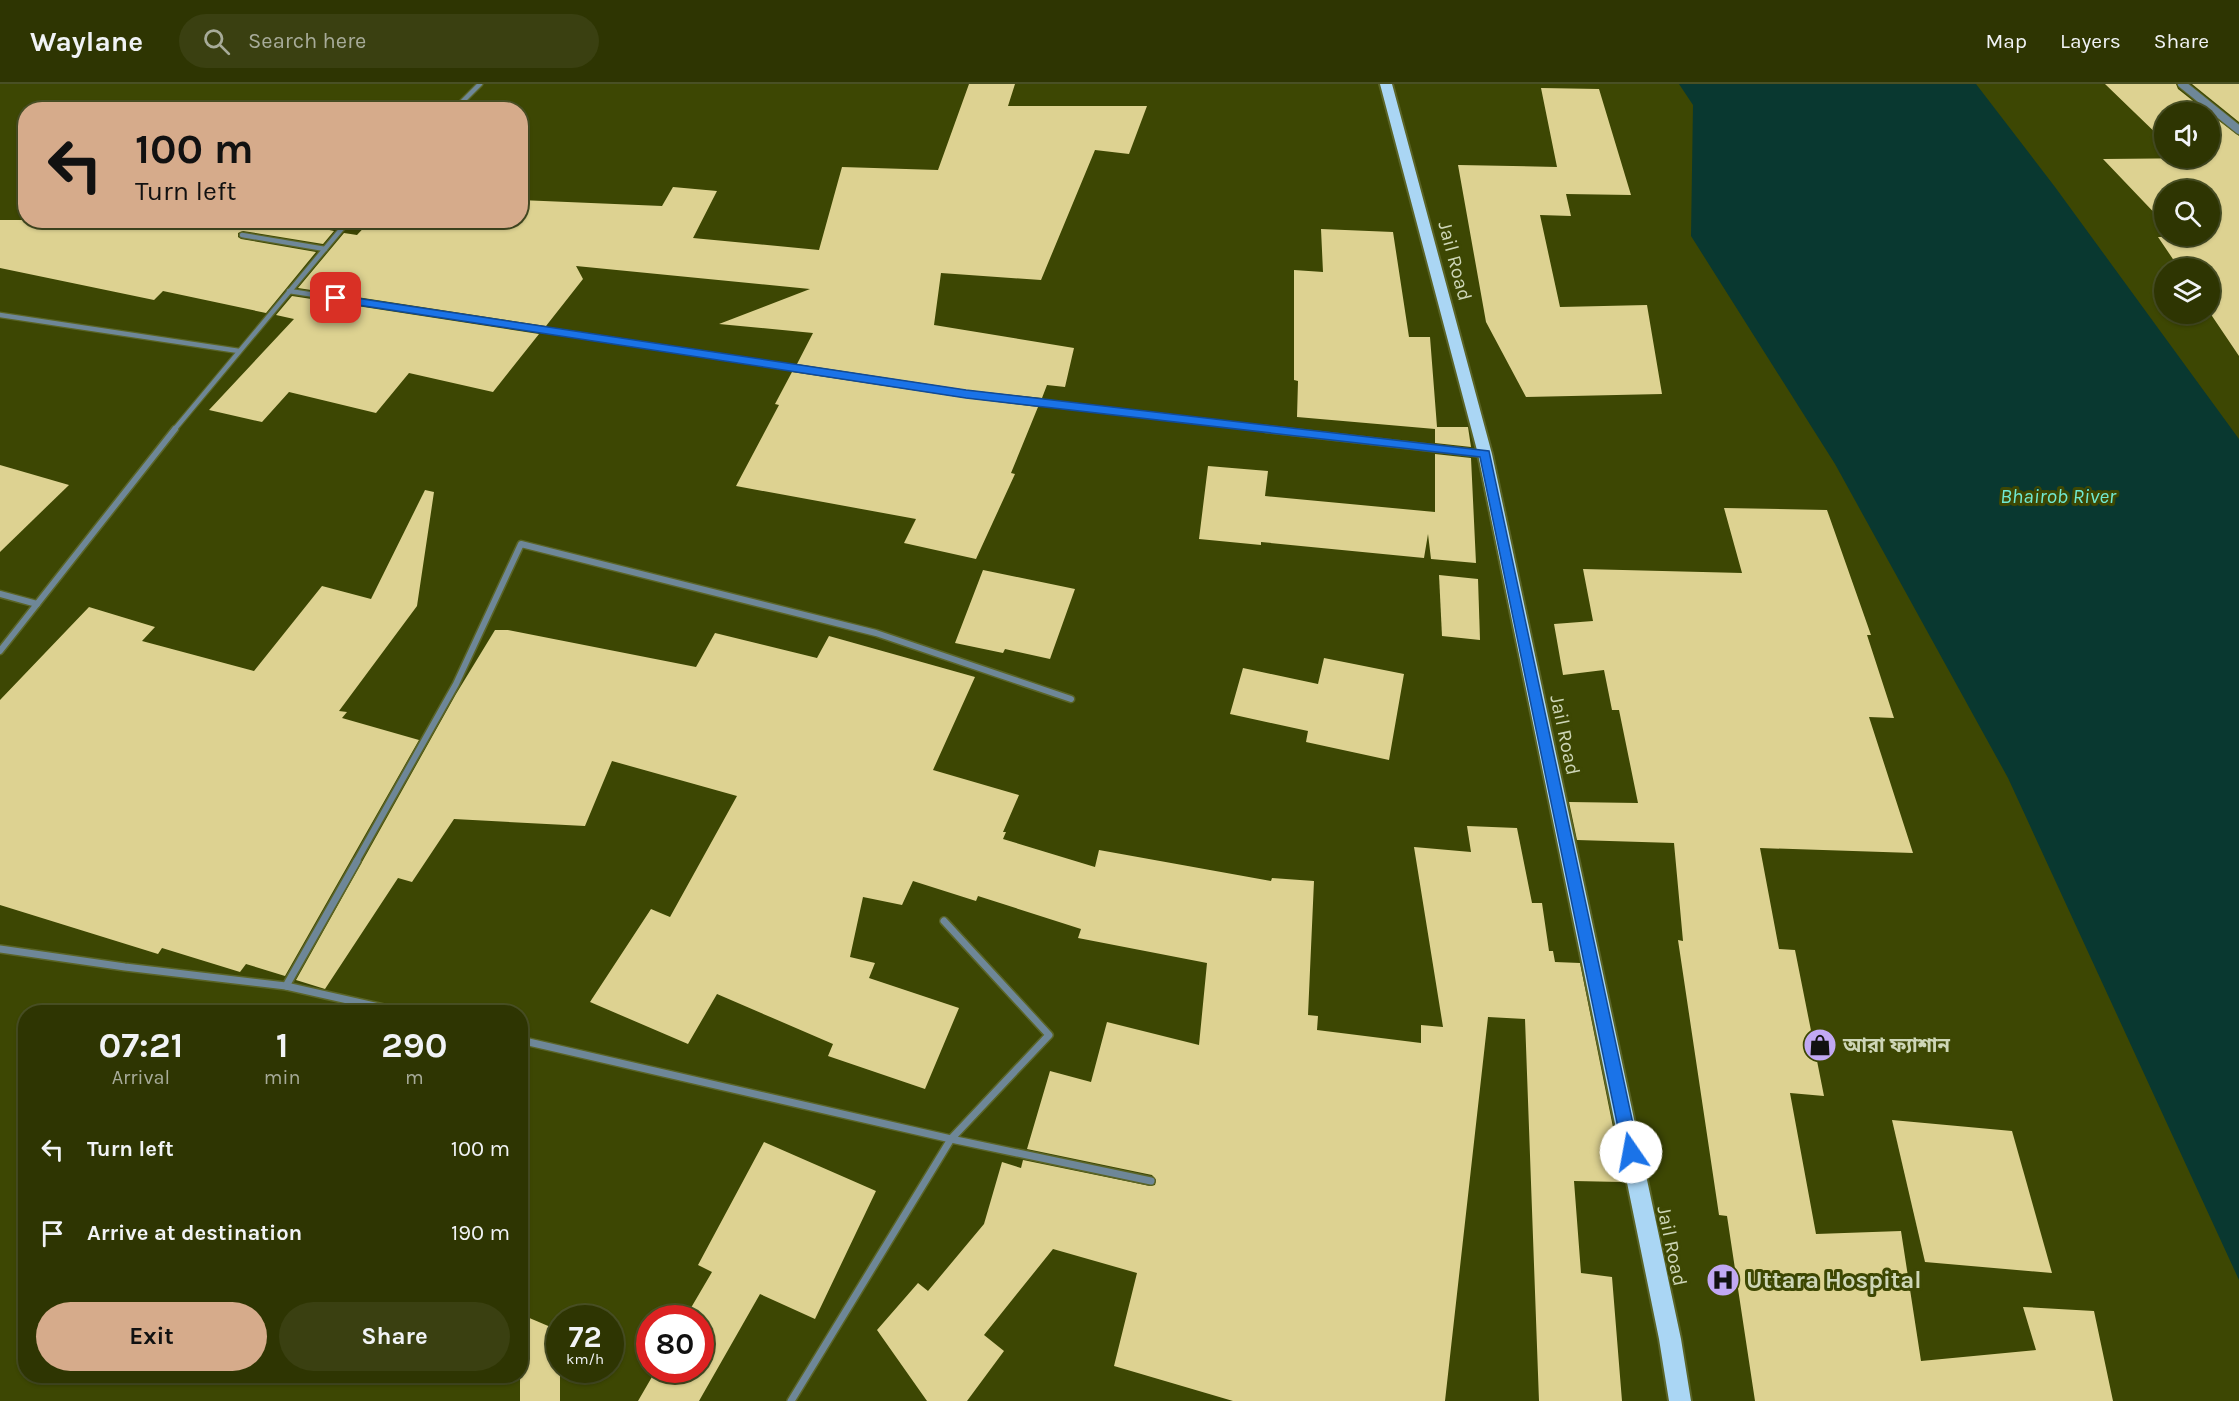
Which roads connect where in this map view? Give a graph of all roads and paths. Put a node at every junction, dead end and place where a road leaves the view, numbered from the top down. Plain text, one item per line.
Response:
1 (480, 84) edge
2 (1386, 84) edge
3 (2182, 84) edge
4 (462, 102) edge
5 (2239, 130) edge
6 (342, 228) edge
7 (242, 235) dead end
8 (325, 249) junction
9 (289, 291) junction
10 (0, 315) edge
11 (239, 351) junction
12 (1485, 454) junction
13 (0, 594) edge
14 (37, 604) junction
15 (0, 651) edge
16 (1071, 699) dead end
17 (944, 921) dead end
18 (0, 949) edge
19 (286, 986) junction
20 (370, 1005) edge
21 (528, 1042) edge
22 (951, 1139) junction
23 (1151, 1181) dead end
24 (790, 1401) edge
25 (1680, 1401) edge

1 - 4 street
2 - 12 highway, Jail Road
3 - 5 street
6 - 8 street
7 - 8 street
8 - 9 street
9 - 11 street
9 - 12 street
10 - 11 street
11 - 14 street
12 - 25 highway, Jail Road
13 - 14 street
14 - 15 street
16 - 19 street
17 - 22 street
18 - 19 street
19 - 20 street
21 - 22 street
22 - 23 street
22 - 24 street

